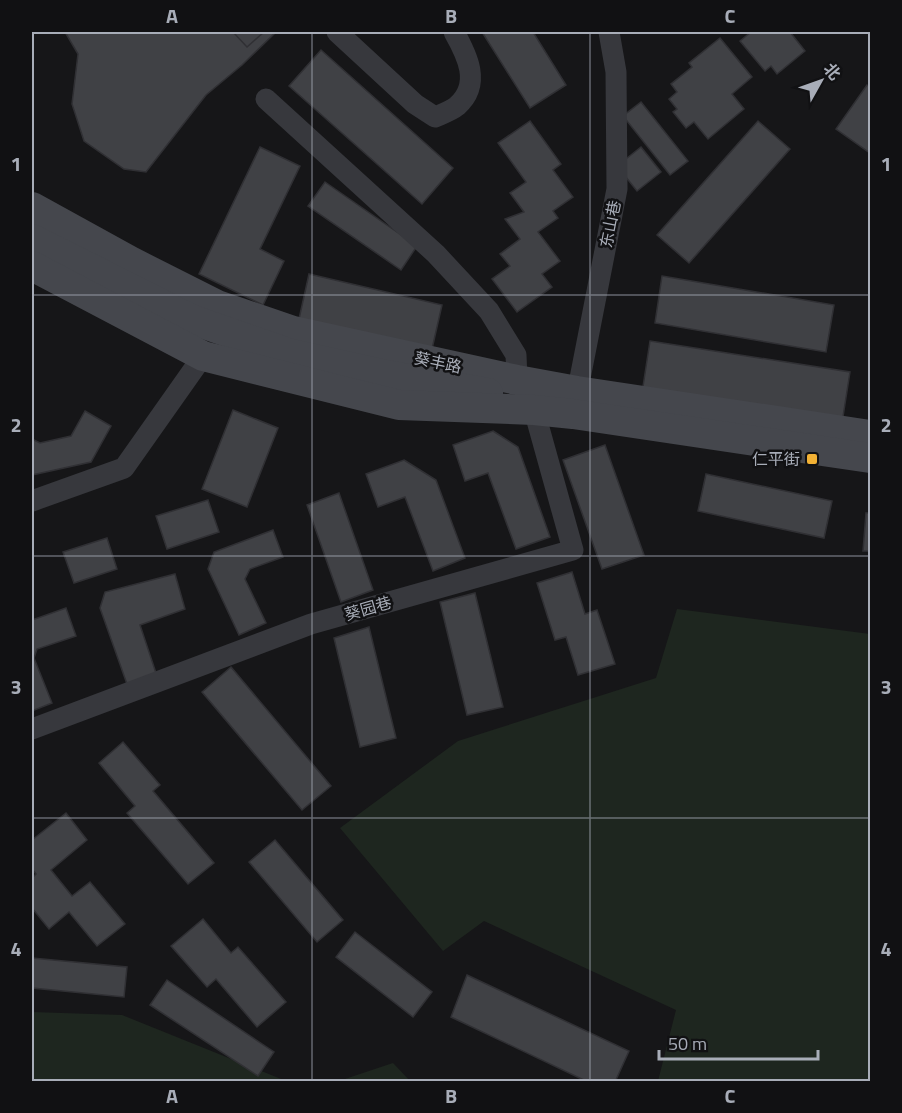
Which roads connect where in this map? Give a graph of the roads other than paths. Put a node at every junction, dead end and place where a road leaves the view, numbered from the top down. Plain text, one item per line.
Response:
1 (337, 32) edge
2 (454, 32) edge
3 (609, 32) edge
4 (266, 99) dead end
5 (32, 207) edge
6 (32, 239) edge
7 (32, 266) edge
8 (203, 356) junction
9 (517, 380) junction
10 (575, 403) junction
11 (534, 410) junction
12 (870, 435) edge
13 (870, 459) edge
14 (32, 501) edge
15 (32, 729) edge

1 - 2 street
3 - 10 street, 东山巷
4 - 9 street
5 - 9 main road, 葵丰路
6 - 10 main road
7 - 8 main road, 葵丰路
8 - 11 main road, 葵丰路
8 - 14 street
9 - 10 main road, 葵丰路
10 - 11 main road, 葵丰路
10 - 12 main road, 葵丰路
10 - 13 main road, 葵丰路
11 - 15 street, 葵园巷

